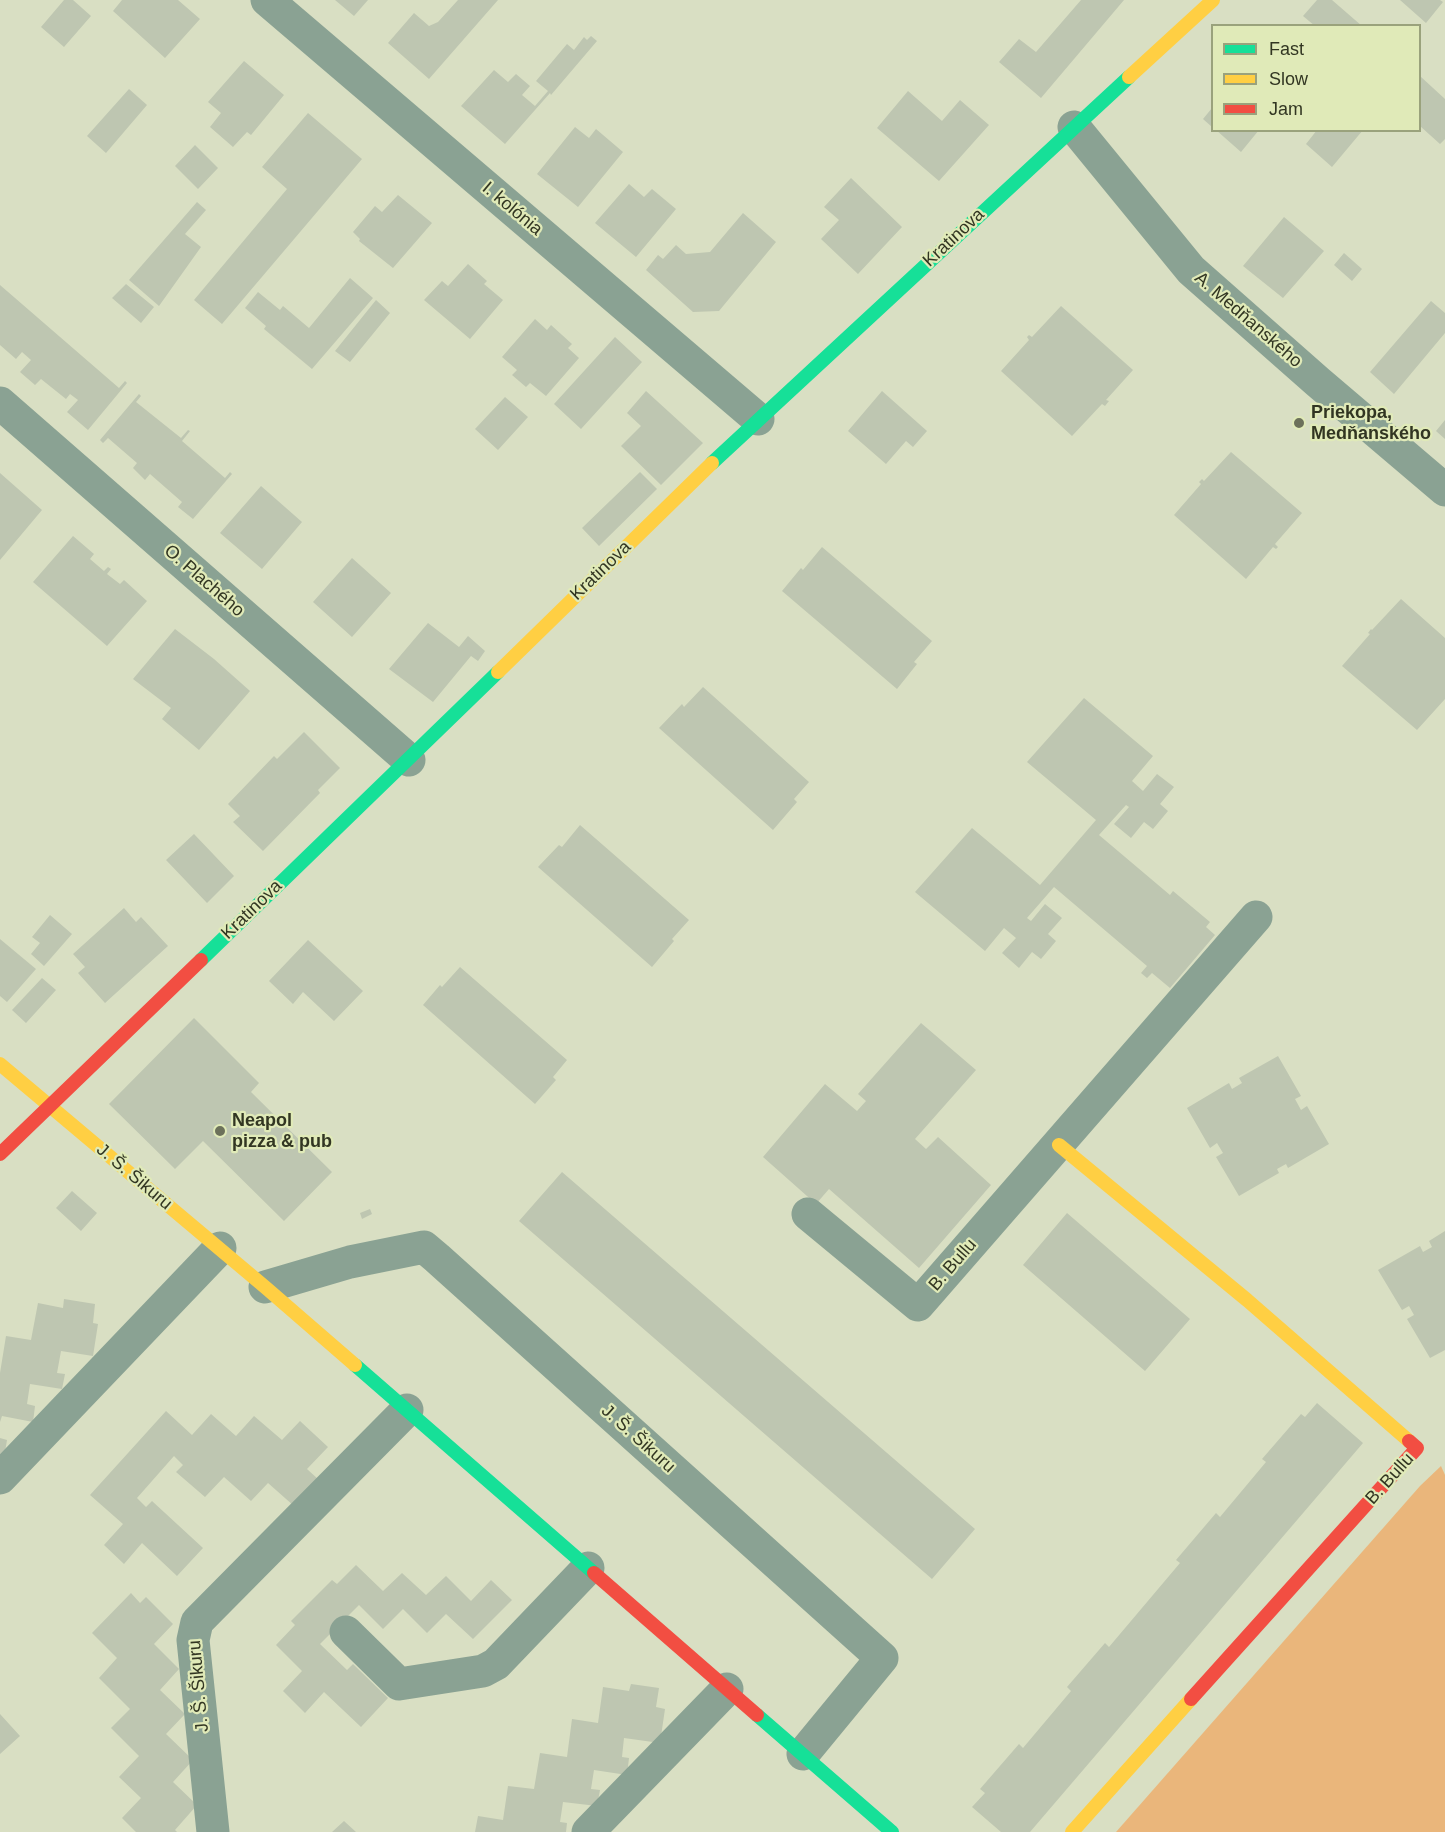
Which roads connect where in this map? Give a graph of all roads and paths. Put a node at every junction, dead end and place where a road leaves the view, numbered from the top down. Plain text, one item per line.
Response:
1 (267, 0) edge
2 (1213, 0) edge
3 (1074, 127) junction
4 (0, 403) edge
5 (758, 419) junction
6 (1445, 490) edge
7 (409, 760) junction
8 (1256, 917) dead end
9 (0, 1064) edge
10 (49, 1106) junction
11 (1059, 1145) junction
12 (0, 1154) edge
13 (808, 1214) dead end
14 (220, 1248) junction
15 (265, 1287) junction
16 (407, 1410) junction
17 (0, 1478) edge
18 (588, 1568) junction
19 (346, 1632) dead end
20 (727, 1689) junction
21 (803, 1754) junction
22 (213, 1832) edge
23 (588, 1832) edge
24 (892, 1832) edge
25 (1072, 1832) edge

1 - 5 street, I. kolónia
2 - 3 street, Kratinova
3 - 5 street, Kratinova
3 - 6 street, A. Medňanského
4 - 7 street, O. Plachého
5 - 7 street, Kratinova
7 - 10 street, Kratinova
8 - 11 street, B. Bullu
9 - 10 street, J. Š. Šikuru
10 - 12 street, Kratinova
10 - 14 street, J. Š. Šikuru
11 - 13 street, B. Bullu
11 - 25 street, B. Bullu
14 - 15 street, J. Š. Šikuru
14 - 17 street
15 - 16 street, J. Š. Šikuru
15 - 21 street, J. Š. Šikuru
16 - 18 street, J. Š. Šikuru
16 - 22 street, J. Š. Šikuru
18 - 19 street
18 - 20 street, J. Š. Šikuru
20 - 21 street, J. Š. Šikuru
20 - 23 street
21 - 24 street, J. Š. Šikuru

